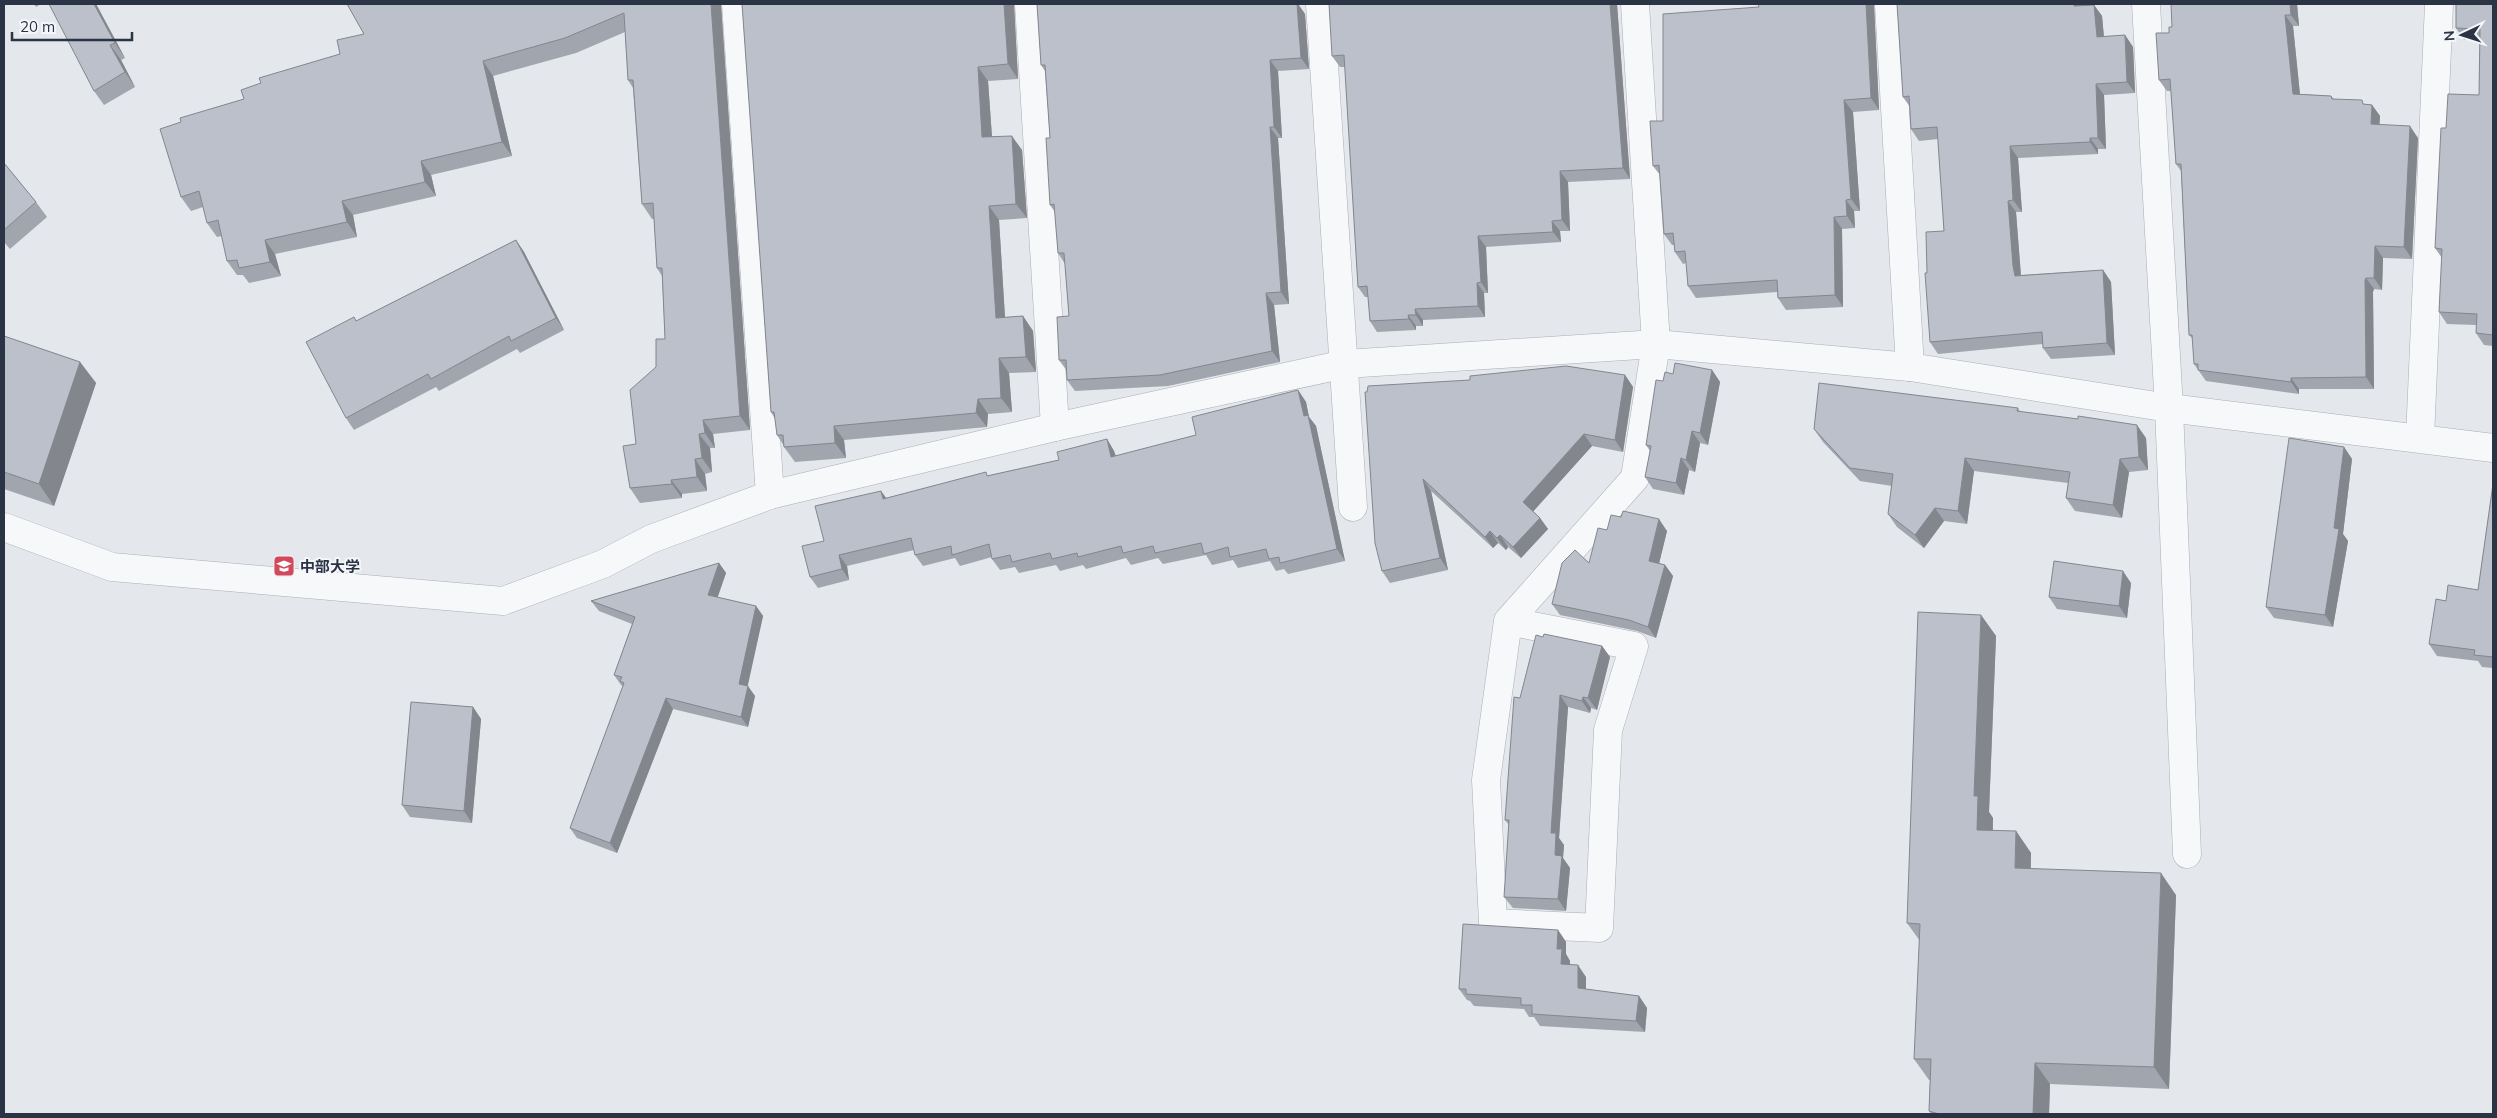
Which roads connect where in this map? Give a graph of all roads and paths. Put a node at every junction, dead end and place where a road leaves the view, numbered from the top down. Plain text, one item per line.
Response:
1 (736, 4) edge
2 (1029, 4) edge
3 (1320, 4) edge
4 (1635, 4) edge
5 (1889, 4) edge
6 (2146, 4) edge
7 (2439, 4) edge
8 (1656, 344) junction
9 (1345, 364) junction
10 (1910, 367) junction
11 (2169, 408) junction
12 (1055, 427) junction
13 (2420, 438) junction
14 (2493, 448) edge
15 (770, 495) junction
16 (1353, 507) dead end
17 (4, 527) edge
18 (1508, 621) junction
19 (2187, 854) dead end

1 - 15 street
2 - 12 street
3 - 9 street
4 - 8 street
5 - 10 street
6 - 11 street
7 - 13 street
8 - 9 street
8 - 10 street
8 - 18 street
9 - 12 street
9 - 16 street
10 - 11 street
11 - 13 street
11 - 19 street
12 - 15 street
13 - 14 street
15 - 17 street
18 - 18 street

